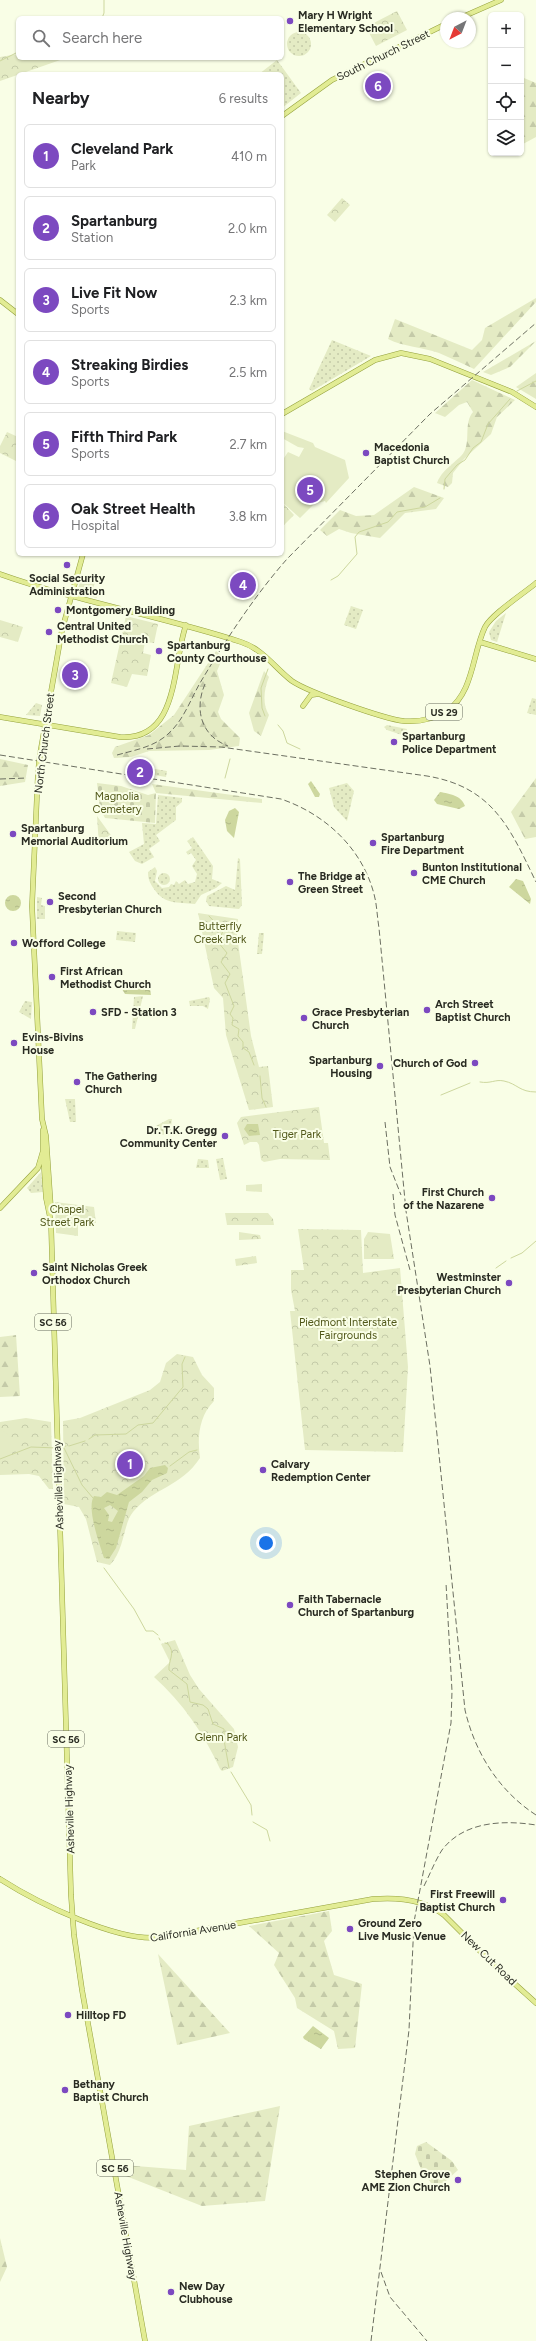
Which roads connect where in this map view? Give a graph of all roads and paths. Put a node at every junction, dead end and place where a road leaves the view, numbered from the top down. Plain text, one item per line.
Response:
1 (501, 0) edge
2 (474, 12) edge
3 (440, 27) edge
4 (284, 115) edge
5 (0, 300) edge
6 (16, 312) edge
7 (536, 407) edge
8 (284, 413) edge
9 (82, 556) edge
10 (0, 574) edge
11 (536, 583) edge
12 (70, 597) junction
13 (186, 625) junction
14 (480, 642) junction
15 (536, 659) edge
16 (318, 693) junction
17 (303, 706) dead end
18 (0, 717) edge
19 (44, 723) junction
20 (45, 1150) junction
21 (0, 1208) edge
22 (0, 1879) edge
23 (373, 1899) joint
24 (72, 1916) junction
25 (536, 2003) edge
26 (145, 2341) edge

1 - 2 main road
3 - 4 main road, South Church Street
5 - 6 main road
7 - 8 main road
9 - 12 main road, North Church Street
10 - 12 main road, US 29
11 - 14 main road
12 - 13 main road, US 29
12 - 19 main road, North Church Street
13 - 16 main road, US 29
13 - 19 main road
14 - 15 main road
14 - 16 main road, US 29
16 - 17 main road
18 - 19 main road
19 - 20 main road, North Church Street, bridge
20 - 21 main road, North Church Street
20 - 24 main road, Asheville Highway / SC 56
22 - 24 main road, California Avenue
23 - 24 main road, California Avenue
23 - 25 main road, New Cut Road
24 - 26 main road, Asheville Highway / SC 56

